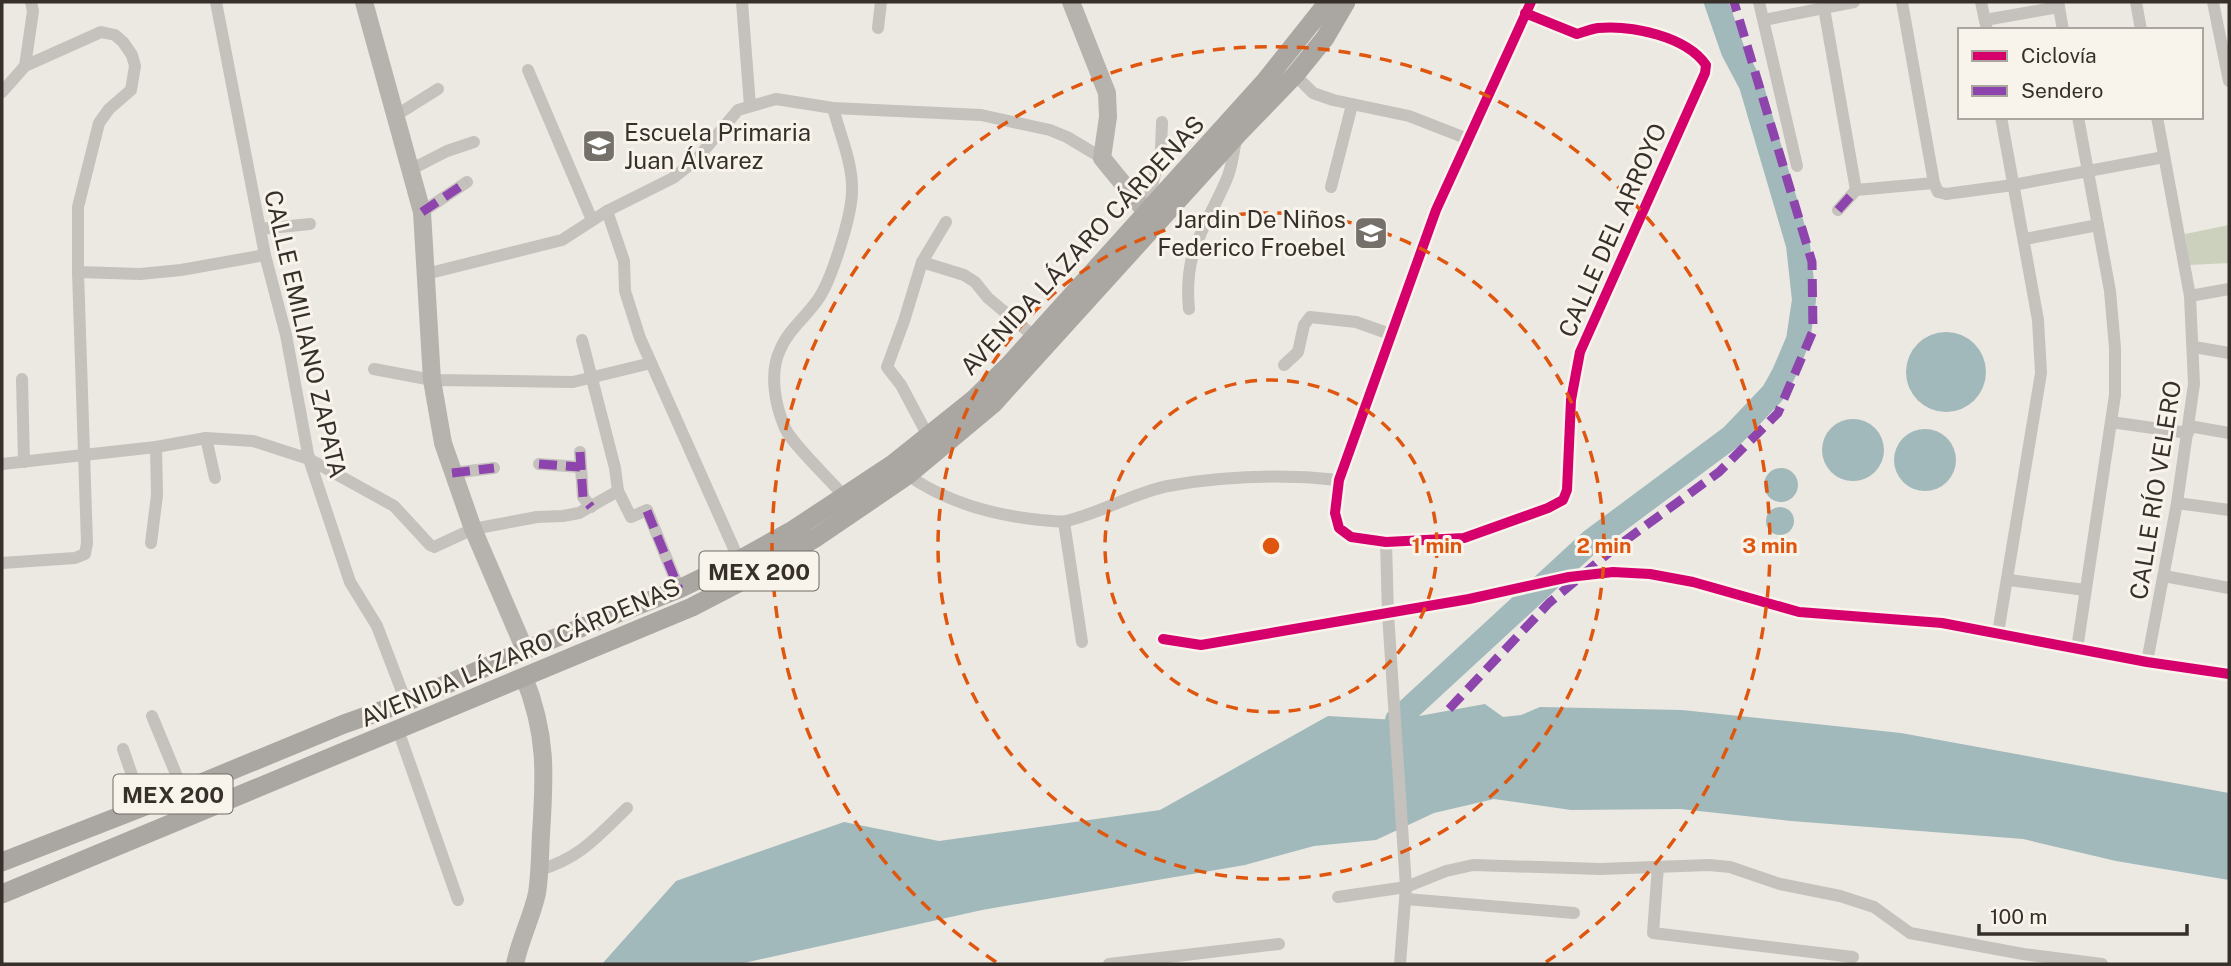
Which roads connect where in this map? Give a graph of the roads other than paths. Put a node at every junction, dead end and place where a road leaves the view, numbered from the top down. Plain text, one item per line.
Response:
1 (31, 2) edge
2 (216, 2) edge
3 (365, 2) edge
4 (742, 2) edge
5 (881, 2) edge
6 (1071, 2) edge
7 (1328, 2) edge
8 (1346, 2) edge
9 (1759, 2) edge
10 (1854, 2) edge
11 (1902, 2) edge
12 (1981, 2) edge
13 (2136, 2) edge
14 (2213, 2) edge
15 (2058, 4) edge
16 (1528, 8) edge
17 (1824, 8) junction
18 (1764, 20) junction
19 (1986, 25) edge
20 (878, 28) dead end
21 (2063, 28) edge
22 (2141, 28) edge
23 (25, 66) junction
24 (528, 70) dead end
25 (1295, 75) junction
26 (2229, 81) edge
27 (438, 89) dead end
28 (2, 92) edge
29 (1352, 105) junction
30 (750, 106) junction
31 (833, 108) junction
32 (395, 116) junction
33 (2001, 119) edge
34 (2078, 119) edge
35 (2157, 119) edge
36 (1162, 122) dead end
37 (1237, 135) junction
38 (1468, 138) junction
39 (474, 142) dead end
40 (2164, 157) junction
41 (1102, 158) junction
42 (1797, 166) dead end
43 (410, 170) junction
44 (2087, 170) junction
45 (467, 182) dead end
46 (2013, 185) junction
47 (1331, 187) dead end
48 (1936, 188) junction
49 (1856, 190) junction
50 (1838, 210) dead end
51 (607, 211) junction
52 (422, 212) junction
53 (1146, 212) junction
54 (592, 220) junction
55 (946, 222) dead end
56 (310, 224) dead end
57 (2098, 225) junction
58 (260, 229) junction
59 (2025, 239) junction
60 (265, 255) junction
61 (922, 262) junction
62 (78, 272) junction
63 (426, 274) junction
64 (2229, 289) edge
65 (2190, 296) junction
66 (1189, 309) dead end
67 (1390, 334) junction
68 (1036, 338) junction
69 (582, 340) dead end
70 (2194, 347) junction
71 (2229, 353) edge
72 (651, 363) junction
73 (1284, 365) dead end
74 (374, 369) dead end
75 (22, 379) dead end
76 (592, 379) junction
77 (432, 380) junction
78 (2111, 422) junction
79 (2189, 430) junction
80 (2229, 433) edge
81 (928, 436) junction
82 (206, 438) junction
83 (156, 447) junction
84 (580, 452) dead end
85 (82, 455) junction
86 (309, 459) junction
87 (24, 462) junction
88 (2, 464) edge
89 (539, 464) dead end
90 (580, 467) junction
91 (494, 468) dead end
92 (901, 470) junction
93 (452, 473) junction
94 (215, 478) dead end
95 (1339, 480) junction
96 (618, 491) junction
97 (845, 497) junction
98 (2177, 503) junction
99 (591, 507) junction
100 (2229, 510) edge
101 (1064, 522) junction
102 (473, 529) junction
103 (1386, 542) junction
104 (151, 543) dead end
105 (739, 560) junction
106 (2, 563) edge
107 (2164, 576) junction
108 (2008, 580) junction
109 (2229, 587) edge
110 (679, 589) junction
111 (2085, 590) junction
112 (1388, 614) junction
113 (1998, 633) junction
114 (1163, 639) dead end
115 (1082, 642) dead end
116 (2077, 649) junction
117 (525, 650) junction
118 (2147, 662) junction
119 (2229, 674) edge
120 (524, 677) junction
121 (406, 702) junction
122 (152, 716) dead end
123 (398, 730) junction
124 (123, 749) dead end
125 (183, 790) junction
126 (143, 807) junction
127 (627, 808) dead end
128 (193, 815) junction
129 (2, 862) edge
130 (1658, 866) junction
131 (539, 870) junction
132 (1406, 893) junction
133 (2, 894) edge
134 (1338, 897) dead end
135 (458, 900) dead end
136 (1574, 913) dead end
137 (1279, 944) dead end
138 (1853, 957) dead end
139 (2023, 959) edge
140 (1172, 961) edge
141 (515, 964) edge
142 (1109, 964) edge
143 (1400, 964) edge
144 (2102, 964) edge

1 - 23 street
2 - 58 street, CALLE EMILIANO ZAPATA
3 - 32 street
4 - 30 street
5 - 20 street
6 - 41 street
7 - 53 main road, AVENIDA LÁZARO CÁRDENAS / MEX 200
8 - 25 main road, AVENIDA LÁZARO CÁRDENAS / MEX 200
9 - 18 street
10 - 17 street
11 - 48 street
12 - 19 street
13 - 22 street
14 - 26 street
15 - 19 street
15 - 21 street
16 - 38 street
16 - 103 street, CALLE DEL ARROYO
17 - 18 street
17 - 49 street
18 - 42 street
23 - 28 street
23 - 62 street
24 - 54 street
25 - 29 street
25 - 37 main road, AVENIDA LÁZARO CÁRDENAS / MEX 200
27 - 32 street
29 - 38 street
29 - 47 street
30 - 31 street
30 - 51 street
31 - 41 street
31 - 97 street
32 - 43 street
33 - 46 street
34 - 44 street
35 - 40 street, CALLE RÍO VELERO
36 - 53 street
37 - 66 street
37 - 92 main road, AVENIDA LÁZARO CÁRDENAS / MEX 200
38 - 67 street
39 - 43 street
40 - 44 street
40 - 65 street, CALLE RÍO VELERO
41 - 53 street
43 - 52 street
44 - 46 street
44 - 57 street
45 - 52 street
46 - 48 street
46 - 59 street
48 - 49 street
49 - 50 street
51 - 54 street
51 - 72 street
52 - 63 street
53 - 68 main road, AVENIDA LÁZARO CÁRDENAS / MEX 200
54 - 63 street
55 - 61 street
56 - 58 street
57 - 59 street
57 - 78 street
58 - 60 street, CALLE EMILIANO ZAPATA
59 - 108 street
60 - 62 street
60 - 86 street, CALLE EMILIANO ZAPATA
61 - 68 street
61 - 81 street
62 - 85 street
63 - 77 street
64 - 65 street
65 - 70 street, CALLE RÍO VELERO
67 - 73 street
67 - 95 street
68 - 81 main road, AVENIDA LÁZARO CÁRDENAS / MEX 200
69 - 76 street
70 - 71 street
70 - 79 street, CALLE RÍO VELERO
72 - 76 street
72 - 105 street
74 - 77 street
75 - 87 street
76 - 77 street
76 - 96 street
77 - 93 street
78 - 79 street
78 - 111 street
79 - 80 street
79 - 98 street, CALLE RÍO VELERO
81 - 92 main road, AVENIDA LÁZARO CÁRDENAS / MEX 200
82 - 83 street
82 - 86 street
82 - 94 street
83 - 85 street
83 - 104 street
84 - 90 street
85 - 87 street
85 - 106 street
86 - 102 street
86 - 121 street, CALLE EMILIANO ZAPATA
87 - 88 street
89 - 90 street
90 - 99 street
91 - 93 street
92 - 97 main road, AVENIDA LÁZARO CÁRDENAS / MEX 200
92 - 101 street
92 - 120 main road, AVENIDA LÁZARO CÁRDENAS / MEX 200
93 - 102 street
95 - 101 street
95 - 103 street
96 - 99 street
96 - 110 street
97 - 105 main road, AVENIDA LÁZARO CÁRDENAS / MEX 200
98 - 100 street
98 - 107 street, CALLE RÍO VELERO
99 - 102 street
101 - 115 street
102 - 117 street
103 - 112 street
105 - 110 main road, AVENIDA LÁZARO CÁRDENAS / MEX 200
107 - 109 street
107 - 118 street, CALLE RÍO VELERO
108 - 111 street
108 - 113 street
110 - 117 main road, AVENIDA LÁZARO CÁRDENAS / MEX 200
111 - 116 street
112 - 113 street
112 - 114 street
112 - 132 street
113 - 116 street
116 - 118 street
117 - 121 main road, AVENIDA LÁZARO CÁRDENAS / MEX 200
118 - 119 street
120 - 123 main road, AVENIDA LÁZARO CÁRDENAS / MEX 200
120 - 131 street
121 - 125 main road, AVENIDA LÁZARO CÁRDENAS / MEX 200
122 - 125 street
123 - 128 main road, AVENIDA LÁZARO CÁRDENAS / MEX 200
123 - 135 street
124 - 126 street
125 - 126 main road, AVENIDA LÁZARO CÁRDENAS / MEX 200
125 - 128 street
126 - 129 main road, AVENIDA LÁZARO CÁRDENAS / MEX 200
127 - 131 street
128 - 133 main road, AVENIDA LÁZARO CÁRDENAS / MEX 200
130 - 132 street
130 - 138 street
130 - 139 street
131 - 141 street
132 - 134 street
132 - 136 street
132 - 143 street
137 - 140 street
139 - 144 street
140 - 142 street

